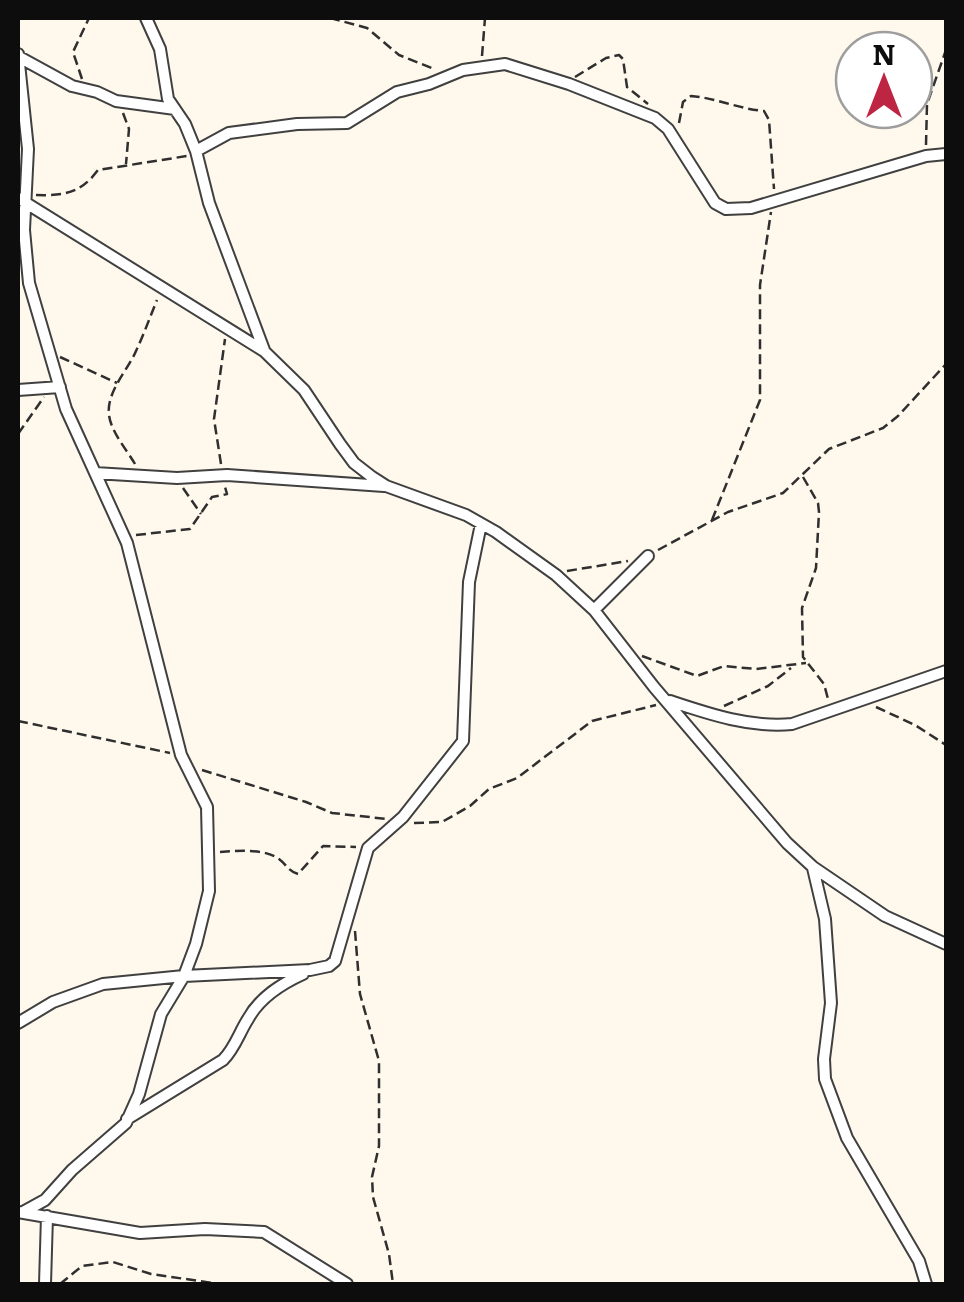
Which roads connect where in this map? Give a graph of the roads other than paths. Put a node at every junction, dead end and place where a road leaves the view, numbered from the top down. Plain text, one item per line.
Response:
1 (146, 18) edge
2 (18, 55) edge
3 (176, 109) junction
4 (196, 150) junction
5 (946, 154) edge
6 (22, 199) edge
7 (264, 351) junction
8 (55, 387) junction
9 (18, 390) edge
10 (96, 473) junction
11 (386, 486) junction
12 (481, 524) junction
13 (648, 556) road end
14 (594, 610) junction
15 (946, 672) edge
16 (666, 700) junction
17 (813, 867) junction
18 (946, 944) edge
19 (310, 970) junction
20 (184, 976) junction
21 (18, 1023) edge
22 (126, 1119) junction
23 (22, 1211) edge
24 (47, 1216) junction
25 (45, 1284) edge
26 (347, 1284) edge
27 (926, 1284) edge

1 - 3 street
2 - 3 street
2 - 6 street
3 - 4 street
4 - 5 street
4 - 7 street
6 - 7 street
6 - 8 street
7 - 11 street
8 - 9 street
8 - 10 street
10 - 11 street
10 - 20 street
11 - 12 street
12 - 14 street
12 - 19 street
13 - 14 street
14 - 16 street
15 - 16 street
16 - 17 street
17 - 18 street
17 - 27 street
19 - 20 street
19 - 22 street
20 - 21 street
20 - 22 street
22 - 23 street
23 - 24 street
24 - 25 street
24 - 26 street

